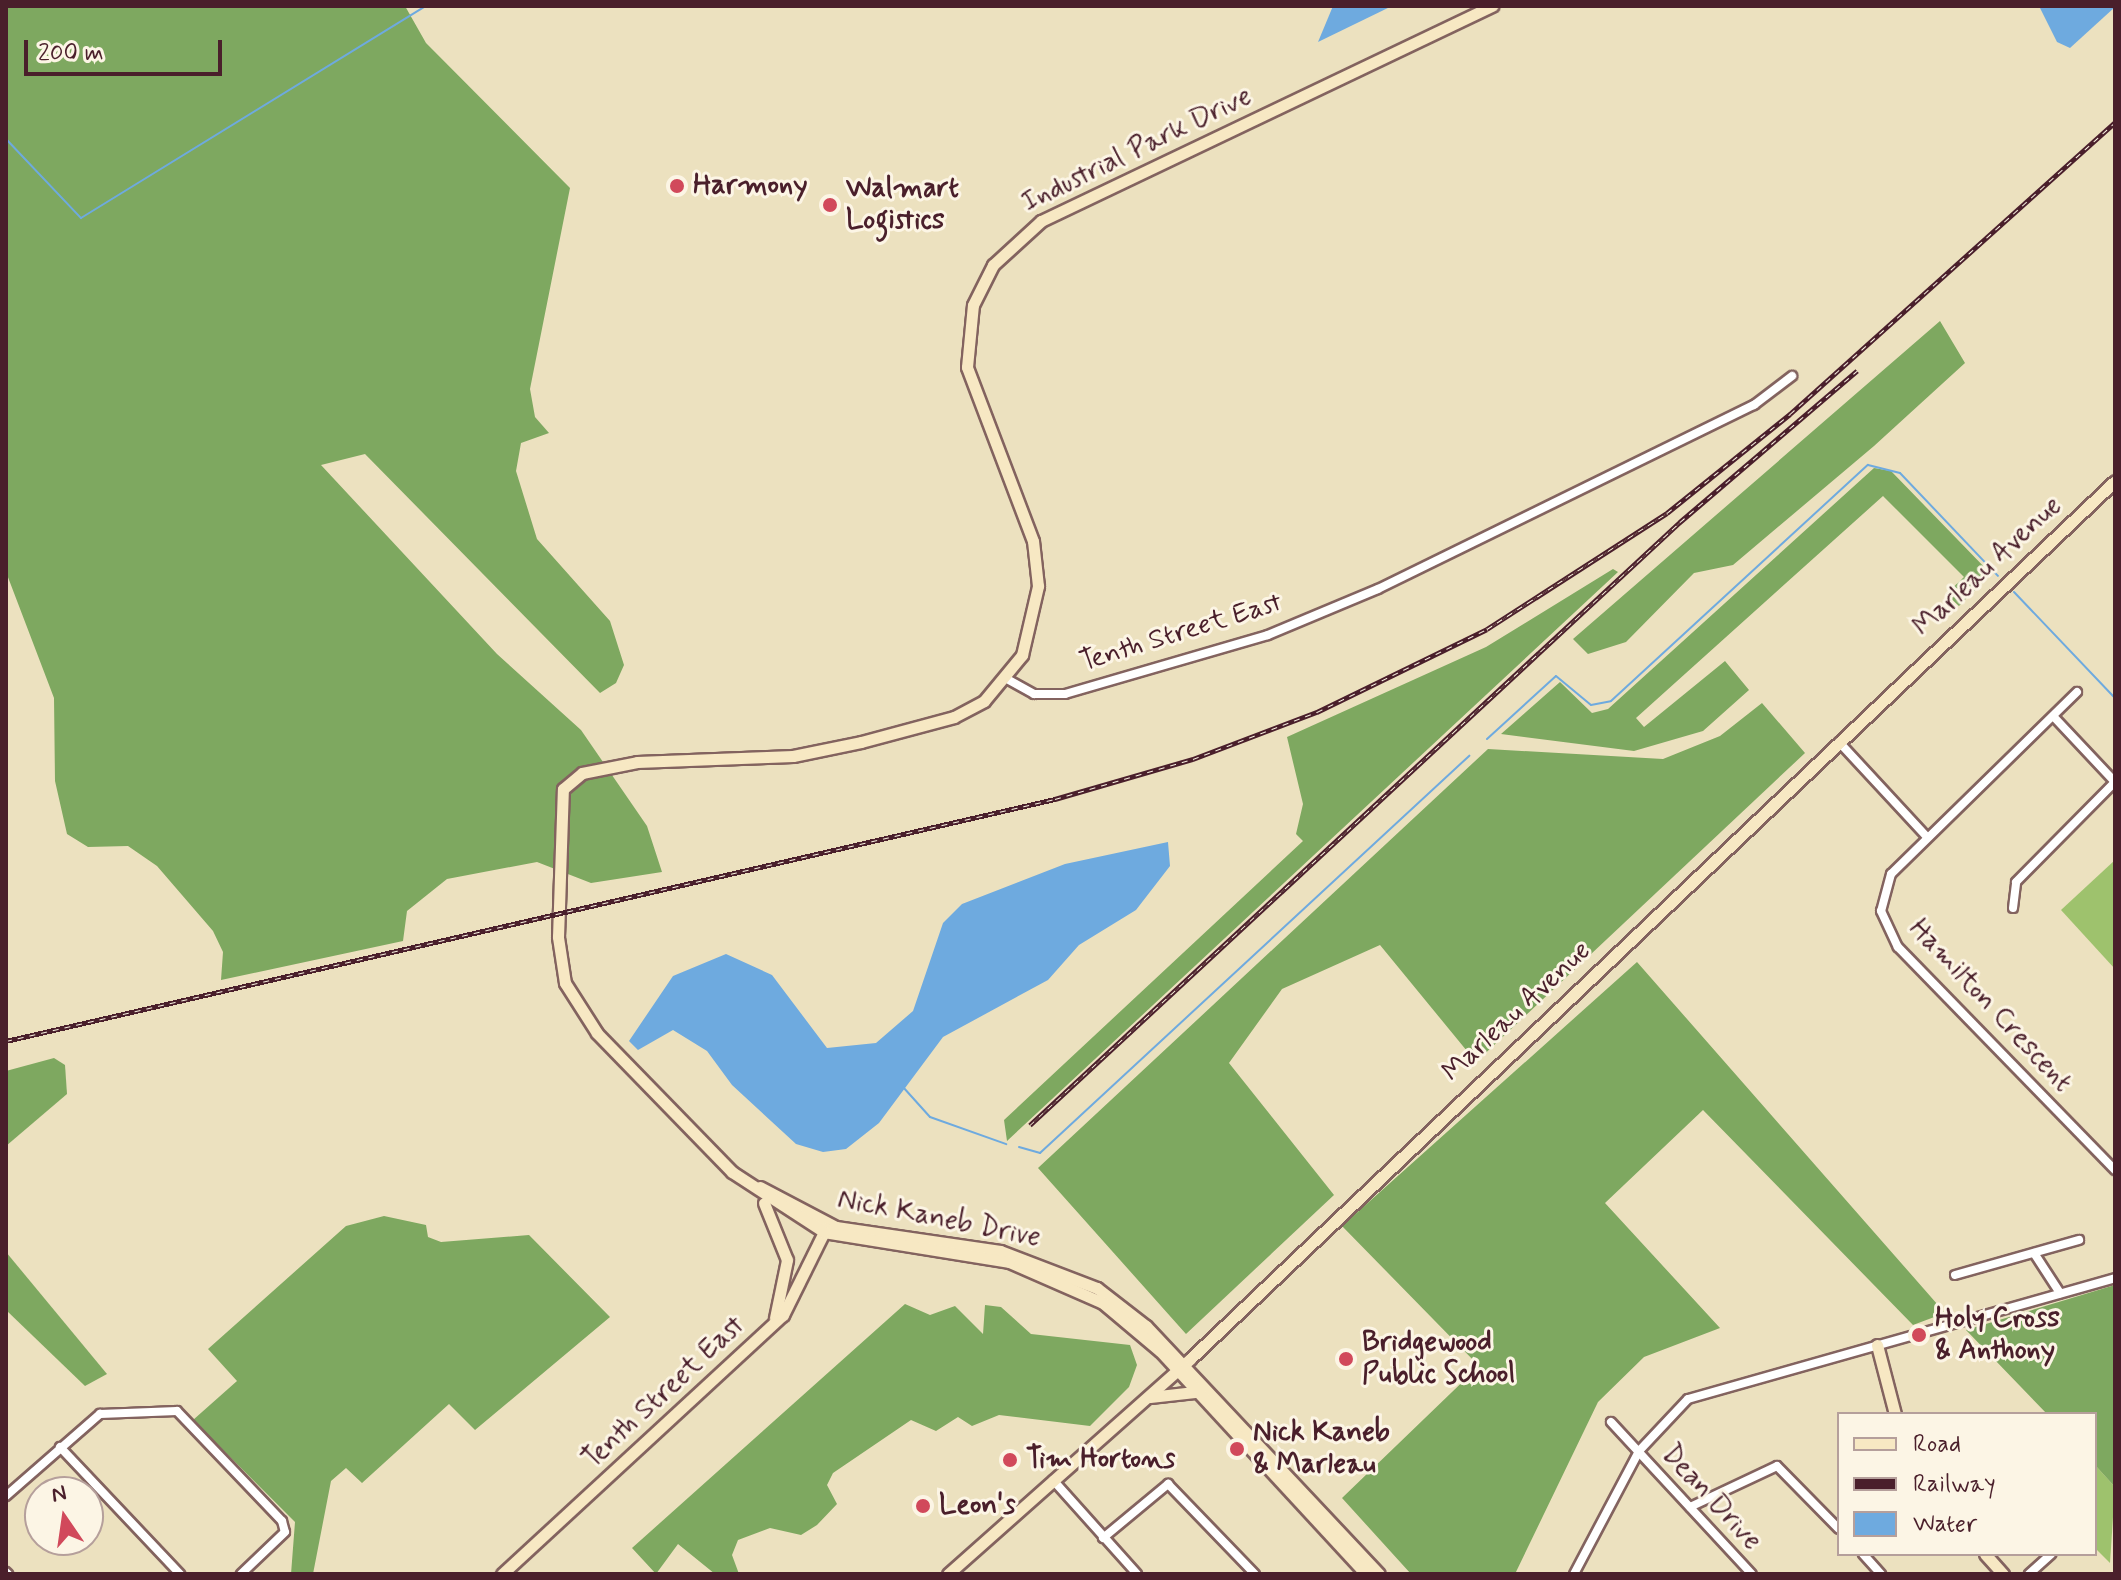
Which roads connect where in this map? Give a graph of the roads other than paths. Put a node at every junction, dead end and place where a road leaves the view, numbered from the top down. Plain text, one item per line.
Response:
1 (1492, 6) edge
2 (1792, 376) dead end
3 (2115, 481) edge
4 (1007, 679) junction
5 (2077, 692) dead end
6 (2054, 717) junction
7 (1839, 742) junction
8 (2115, 782) edge
9 (1927, 837) junction
10 (2013, 908) dead end
11 (719, 1156) junction
12 (2115, 1170) edge
13 (749, 1188) junction
14 (826, 1228) junction
15 (2079, 1240) dead end
16 (2034, 1253) junction
17 (1955, 1275) dead end
18 (2115, 1278) edge
19 (2060, 1293) junction
20 (762, 1336) junction
21 (1877, 1345) junction
22 (1179, 1368) junction
23 (1196, 1392) junction
24 (1147, 1398) junction
25 (1894, 1412) edge
26 (1611, 1422) dead end
27 (61, 1446) junction
28 (1639, 1451) junction
29 (1053, 1480) junction
30 (6, 1496) edge
31 (1690, 1507) junction
32 (1837, 1527) edge
33 (1103, 1538) junction
34 (1865, 1556) edge
35 (1987, 1556) edge
36 (2049, 1556) edge
37 (180, 1574) edge
38 (241, 1574) edge
39 (502, 1574) edge
40 (948, 1574) edge
41 (1137, 1574) edge
42 (1255, 1574) edge
43 (1366, 1574) edge
44 (1379, 1574) edge
45 (1574, 1574) edge
46 (1752, 1574) edge
47 (1881, 1574) edge
48 (2003, 1574) edge
49 (2029, 1574) edge

1 - 4 street, Industrial Park Drive
2 - 4 street, Tenth Street East
3 - 7 street, Marleau Avenue
4 - 11 street, Nick Kaneb Drive
5 - 6 street, Hamilton Crescent
6 - 8 street
6 - 9 street, Hamilton Crescent
7 - 9 street
7 - 22 street, Marleau Avenue
8 - 10 street
9 - 12 street, Hamilton Crescent
11 - 13 street, Nick Kaneb Drive
11 - 14 street, Nick Kaneb Drive
13 - 14 street, Nick Kaneb Drive
13 - 20 street
14 - 20 street, Tenth Street East
14 - 22 street, Nick Kaneb Drive
15 - 16 street
16 - 17 street
16 - 19 street
18 - 19 street
19 - 21 street
20 - 39 street, Tenth Street East
21 - 25 street
21 - 28 street
22 - 23 street, Nick Kaneb Drive
22 - 24 street, Marleau Avenue
22 - 44 street, Nick Kaneb Drive
23 - 24 street
23 - 43 street, Nick Kaneb Drive
24 - 29 street, Marleau Avenue
26 - 28 street, Dean Drive
27 - 30 street
27 - 37 street
27 - 38 street
28 - 31 street, Dean Drive
28 - 45 street
29 - 33 street
29 - 40 street, Marleau Avenue
31 - 32 street
31 - 46 street, Dean Drive
33 - 41 street
33 - 42 street
34 - 47 street
35 - 48 street
36 - 49 street

